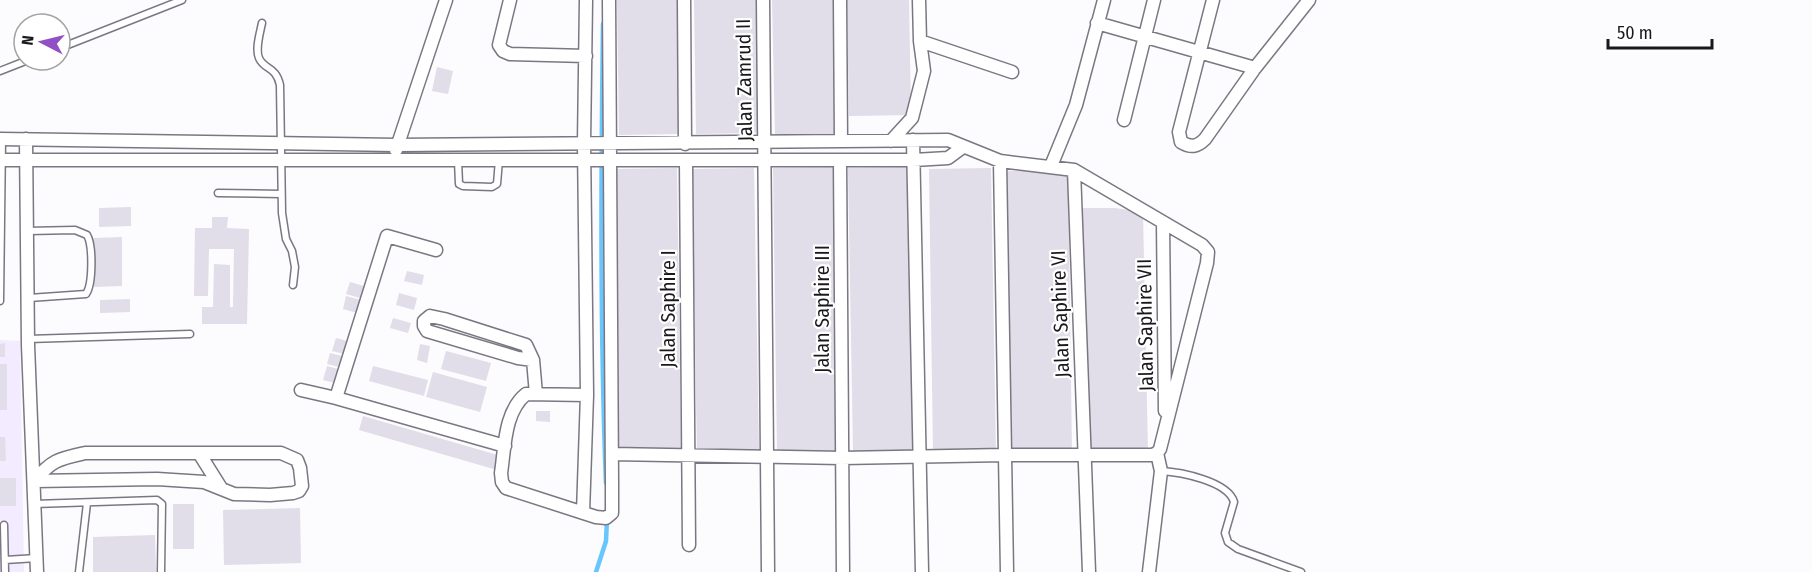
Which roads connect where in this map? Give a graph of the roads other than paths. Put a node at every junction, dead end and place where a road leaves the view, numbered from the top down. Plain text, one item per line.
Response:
1 (182, 0) edge
2 (446, 0) edge
3 (510, 0) edge
4 (586, 0) edge
5 (609, 0) edge
6 (684, 0) edge
7 (763, 0) edge
8 (840, 0) edge
9 (919, 0) edge
10 (1104, 0) edge
11 (1154, 0) edge
12 (1213, 0) edge
13 (1309, 0) edge
14 (262, 23) dead end
15 (1097, 23) junction
16 (1145, 37) junction
17 (597, 38) junction
18 (920, 41) junction
19 (72, 43) edge
20 (1199, 51) junction
21 (586, 56) junction
22 (1254, 68) junction
23 (1012, 72) dead end
24 (1124, 120) dead end
25 (26, 139) junction
26 (1, 140) edge
27 (841, 141) junction
28 (891, 141) junction
29 (914, 141) junction
30 (763, 142) junction
31 (281, 143) junction
32 (588, 143) junction
33 (607, 143) junction
34 (685, 144) junction
35 (397, 145) junction
36 (963, 147) junction
37 (281, 159) junction
38 (1, 160) edge
39 (26, 160) junction
40 (393, 160) junction
41 (458, 160) junction
42 (499, 160) junction
43 (598, 160) junction
44 (765, 160) junction
45 (840, 160) junction
46 (914, 160) junction
47 (686, 161) junction
48 (1000, 161) junction
49 (1051, 166) junction
50 (1074, 170) junction
51 (218, 193) dead end
52 (281, 194) junction
53 (0, 195) edge
54 (1163, 222) junction
55 (27, 231) junction
56 (436, 250) dead end
57 (293, 285) dead end
58 (29, 298) junction
59 (0, 301) edge
60 (190, 334) dead end
61 (28, 339) junction
62 (532, 360) junction
63 (301, 390) dead end
64 (536, 394) junction
65 (587, 395) junction
66 (336, 398) junction
67 (1165, 427) junction
68 (505, 446) junction
69 (199, 453) junction
70 (1157, 453) junction
71 (612, 454) junction
72 (1004, 455) junction
73 (1084, 455) junction
74 (767, 456) junction
75 (688, 457) junction
76 (921, 457) junction
77 (842, 458) junction
78 (1161, 471) junction
79 (34, 481) junction
80 (221, 488) junction
81 (87, 502) junction
82 (34, 504) junction
83 (583, 513) junction
84 (4, 525) dead end
85 (689, 545) dead end
86 (37, 558) junction
87 (5, 560) junction
88 (5, 572) edge
89 (37, 572) edge
90 (79, 572) edge
91 (161, 572) edge
92 (768, 572) edge
93 (843, 572) edge
94 (922, 572) edge
95 (1007, 572) edge
96 (1089, 572) edge
97 (1149, 572) edge
98 (1301, 572) edge

1 - 19 lane
2 - 35 street
3 - 21 street
4 - 17 street
5 - 17 street
6 - 34 street
7 - 30 street, Jalan Zamrud II
8 - 27 street
9 - 18 street
10 - 15 street
11 - 16 street
12 - 20 street
13 - 22 street
14 - 31 lane
15 - 16 street
15 - 49 street
16 - 20 street
16 - 24 street
17 - 21 street
17 - 33 street
18 - 23 street
18 - 28 street
20 - 22 street
20 - 22 street
21 - 32 street
25 - 26 street
25 - 31 street
25 - 39 street
26 - 38 lane
27 - 28 street
27 - 30 street
28 - 29 street
29 - 36 street
29 - 46 street
30 - 34 street
30 - 44 street, Jalan Zamrud II
31 - 35 street
31 - 37 lane
32 - 33 street
32 - 35 street
32 - 43 street
33 - 34 street
33 - 43 street
35 - 40 street
36 - 46 street
36 - 48 street
37 - 39 street
37 - 40 street
37 - 52 lane
38 - 39 street
38 - 53 lane
39 - 55 street
40 - 41 street
41 - 42 street
41 - 42 lane
42 - 43 street
43 - 47 street
43 - 65 street
43 - 71 street
44 - 45 street
44 - 47 street
44 - 74 street, Jalan Zamrud II
45 - 46 street
45 - 77 street, Jalan Saphire III
46 - 76 street
47 - 75 street, Jalan Saphire I
48 - 49 street
48 - 72 street
49 - 50 street
50 - 54 street
50 - 73 street, Jalan Saphire VI
51 - 52 lane
52 - 57 lane
53 - 59 lane
54 - 67 street, Jalan Saphire VII
54 - 67 street
55 - 58 street
55 - 58 lane
56 - 66 street
58 - 61 street
60 - 61 lane
61 - 79 street
62 - 62 street
62 - 64 street
63 - 66 street
64 - 65 street
64 - 68 street
65 - 83 street
66 - 68 street
67 - 70 street
68 - 83 street
69 - 79 street
69 - 80 street
69 - 80 street
70 - 73 street
70 - 78 street
71 - 75 street
71 - 83 street
72 - 73 street
72 - 76 street
72 - 95 street
73 - 96 street, Jalan Saphire VI
74 - 75 street
74 - 77 street
74 - 92 street, Jalan Zamrud II
75 - 85 street, Jalan Saphire I
76 - 77 street
76 - 94 street
77 - 93 street, Jalan Saphire III
78 - 97 street
78 - 98 lane
79 - 80 street
79 - 82 street
81 - 82 lane
81 - 90 lane
81 - 91 lane
82 - 86 street
84 - 87 lane
86 - 87 lane
86 - 89 street
87 - 88 lane

